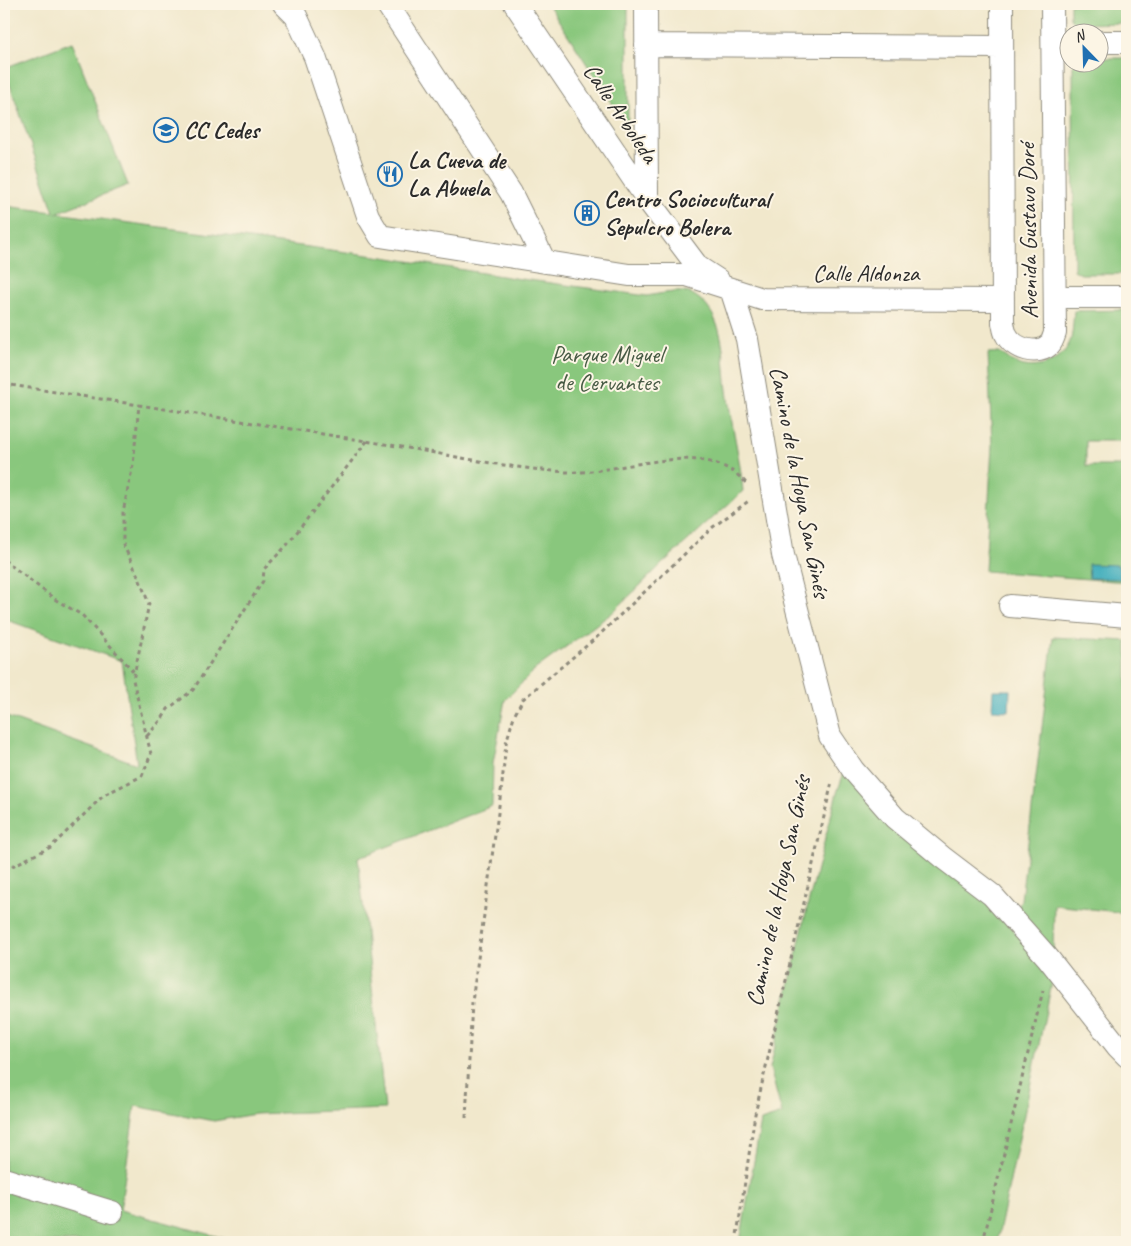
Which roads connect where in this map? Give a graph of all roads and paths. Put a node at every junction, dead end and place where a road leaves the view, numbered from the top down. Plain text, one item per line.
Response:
1 (284, 4) edge
2 (387, 4) edge
3 (515, 4) edge
4 (646, 4) edge
5 (1002, 4) edge
6 (1052, 4) edge
7 (1058, 32) edge
8 (1108, 42) edge
9 (1127, 42) edge
10 (646, 45) junction
11 (1002, 47) junction
12 (1060, 72) edge
13 (647, 199) junction
14 (545, 262) junction
15 (731, 289) junction
16 (1127, 296) edge
17 (1056, 297) junction
18 (1003, 300) junction
19 (4, 384) edge
20 (139, 405) junction
21 (367, 441) junction
22 (751, 488) dead end
23 (776, 518) junction
24 (4, 560) edge
25 (1010, 606) dead end
26 (1127, 616) edge
27 (134, 672) junction
28 (146, 736) junction
29 (832, 779) dead end
30 (4, 869) edge
31 (1048, 958) junction
32 (1127, 1056) edge
33 (466, 1118) dead end
34 (4, 1179) edge
35 (112, 1212) dead end
36 (736, 1242) edge
37 (983, 1242) edge

1 - 14 street, Calle Aldonza
2 - 14 street
3 - 13 street, Calle Arboleda
4 - 10 street
5 - 11 street, Avenida Gustavo Doré
6 - 7 street, Avenida Gustavo Doré
8 - 9 street
10 - 11 street
10 - 13 street
11 - 18 street, Avenida Gustavo Doré
12 - 17 street, Avenida Gustavo Doré
13 - 15 street, Calle Arboleda
14 - 15 street, Calle Aldonza
15 - 18 street, Calle Aldonza
15 - 23 street, Camino de la Hoya San Ginés
16 - 17 street
17 - 18 street, Avenida Gustavo Doré
19 - 20 path
20 - 21 path
20 - 27 path
21 - 22 path
21 - 28 path
23 - 31 street, Camino de la Hoya San Ginés
23 - 33 path
24 - 27 path
25 - 26 street
27 - 28 path
28 - 30 path
29 - 36 path, Camino de la Hoya San Ginés
31 - 32 street, Camino de la Hoya San Ginés
31 - 37 path
34 - 35 street

